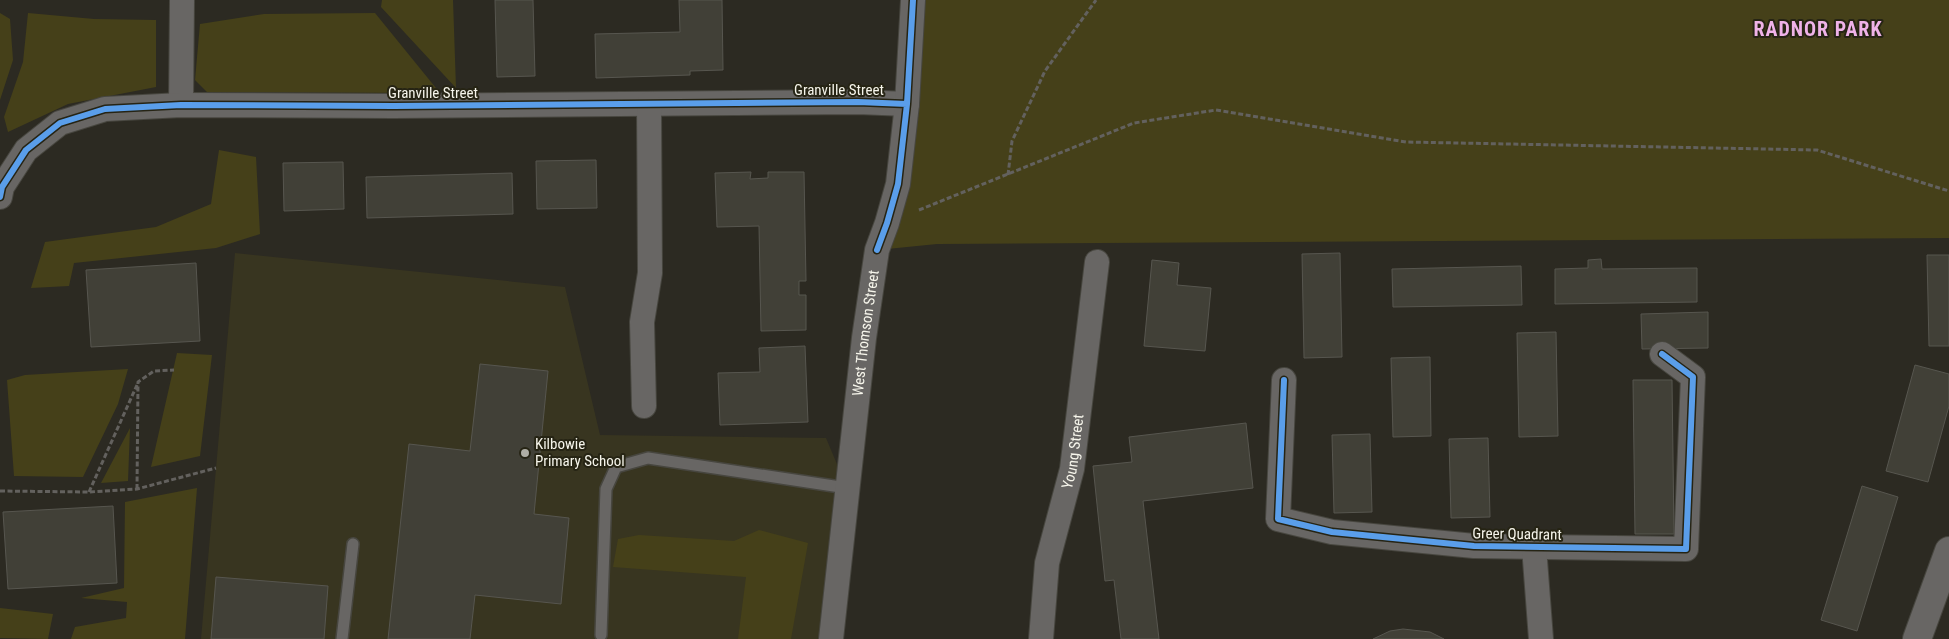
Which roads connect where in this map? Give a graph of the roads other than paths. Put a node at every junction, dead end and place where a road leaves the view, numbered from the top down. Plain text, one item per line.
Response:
1 (182, 0) edge
2 (913, 0) edge
3 (649, 104) junction
4 (907, 104) junction
5 (181, 105) junction
6 (0, 197) edge
7 (1097, 262) dead end
8 (1662, 354) dead end
9 (1284, 380) dead end
10 (644, 406) dead end
11 (847, 488) junction
12 (353, 544) dead end
13 (1534, 547) junction
14 (1949, 551) edge
15 (601, 635) dead end
16 (342, 639) edge
17 (831, 639) edge
18 (1041, 639) edge
19 (1541, 639) edge
20 (1917, 639) edge

1 - 5 street
2 - 4 street, West Thomson Street
3 - 4 street, Granville Street
3 - 5 street, Granville Street
3 - 10 street
4 - 11 street, West Thomson Street
5 - 6 street, Granville Street
7 - 18 street, Young Street
8 - 13 street, Greer Quadrant
9 - 13 street, Greer Quadrant
11 - 15 lane
11 - 17 street, West Thomson Street
12 - 16 lane
13 - 19 street, Greer Quadrant
14 - 20 street

